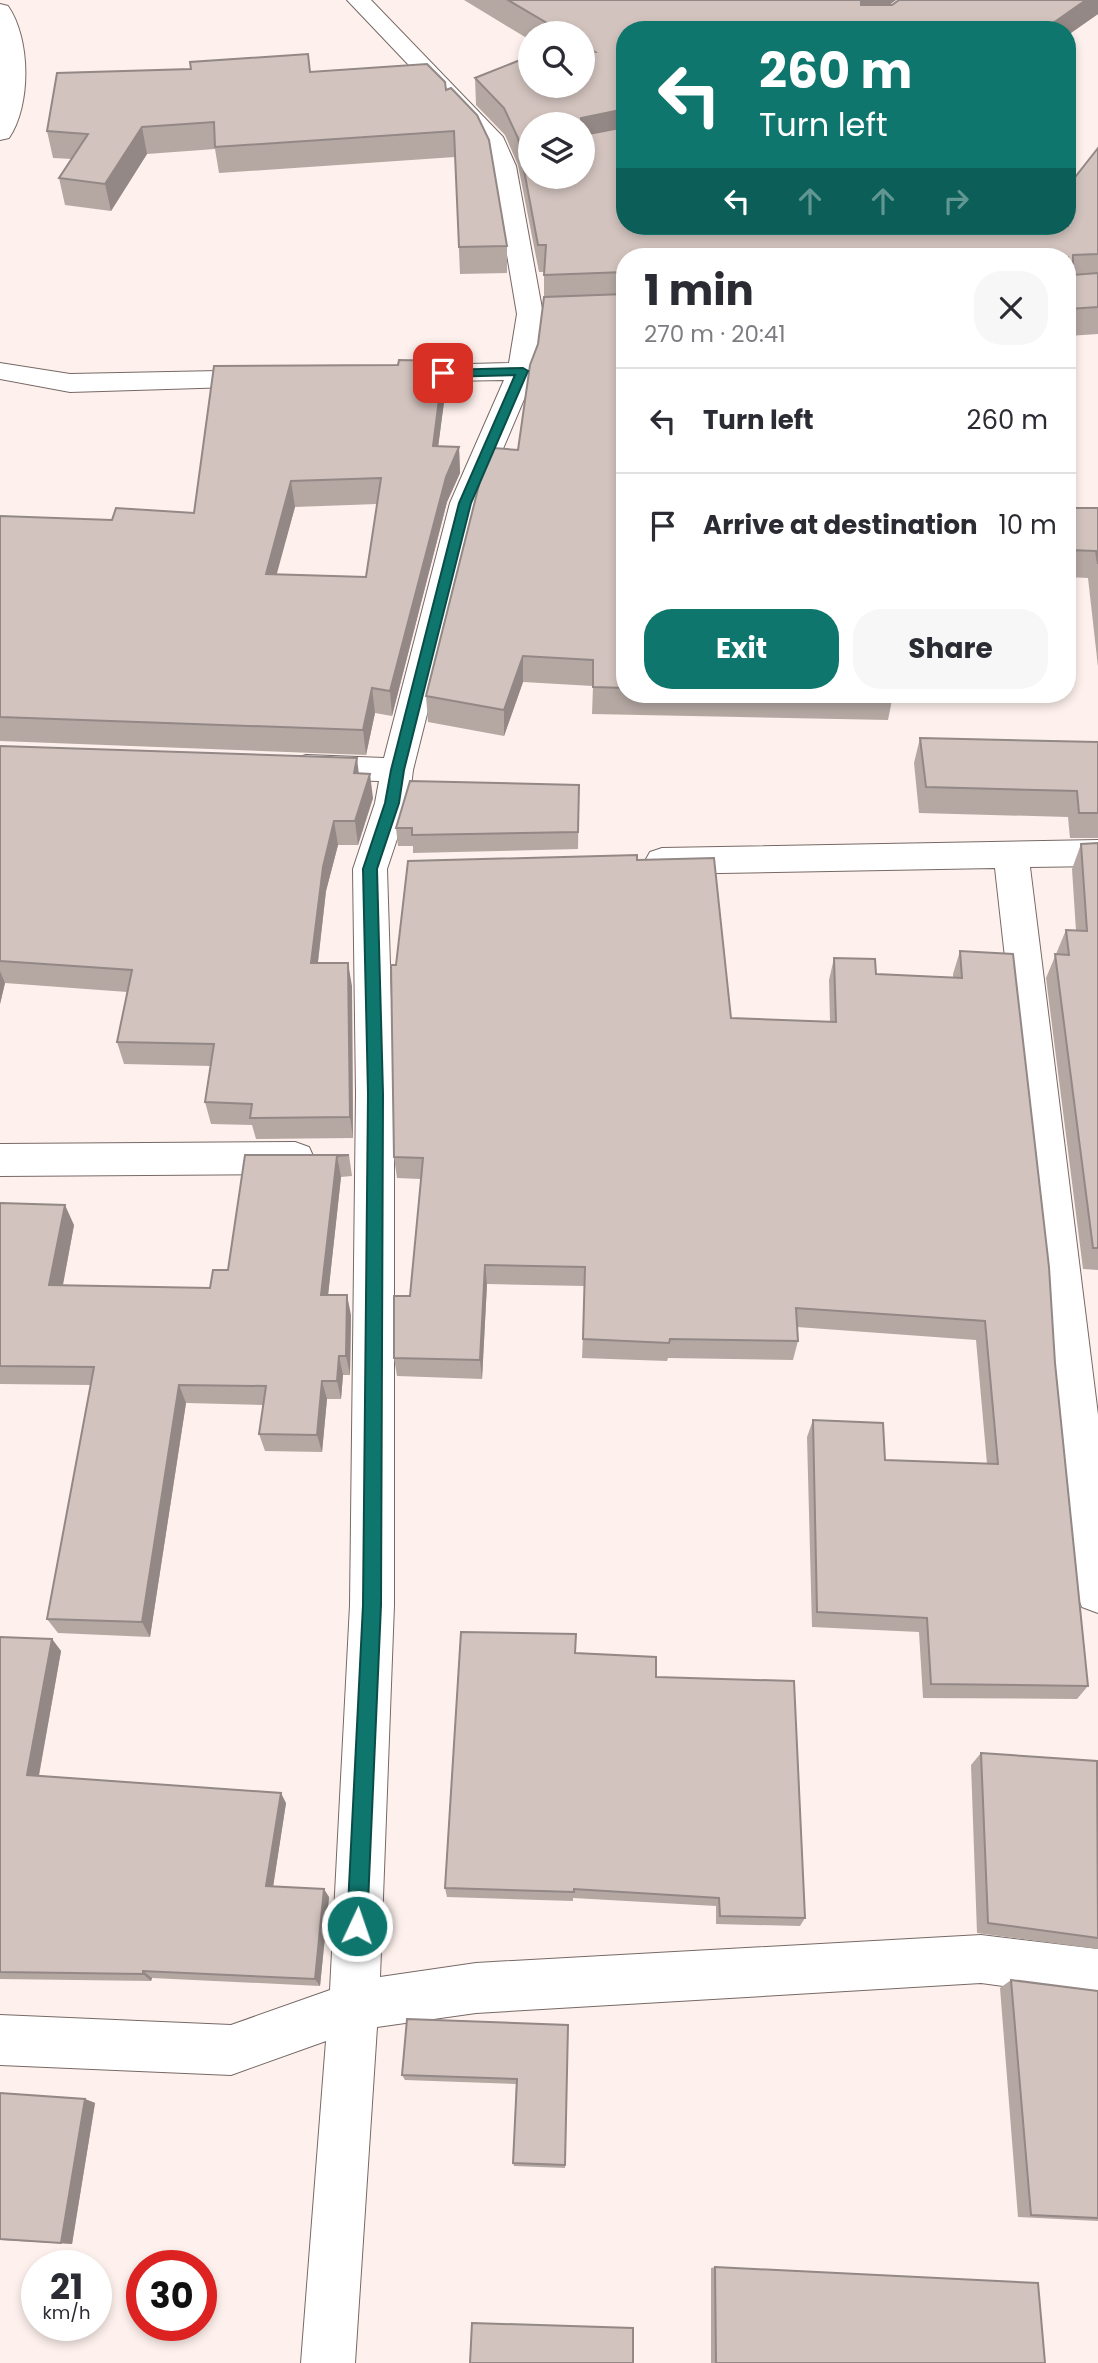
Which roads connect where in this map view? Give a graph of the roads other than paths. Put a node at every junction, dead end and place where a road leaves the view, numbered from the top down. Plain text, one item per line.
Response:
1 (358, 0) edge
2 (0, 11) edge
3 (0, 133) edge
4 (517, 164) edge
5 (0, 371) edge
6 (523, 371) junction
7 (372, 375) edge
8 (289, 377) edge
9 (274, 766) edge
10 (397, 770) junction
11 (1098, 853) edge
12 (1011, 854) junction
13 (635, 861) edge
14 (375, 1157) junction
15 (0, 1160) edge
16 (1092, 1511) edge
17 (1098, 1592) edge
18 (1098, 1974) edge
19 (354, 2006) junction
20 (0, 2040) edge
21 (328, 2363) edge

1 - 4 street
2 - 3 street
4 - 6 street
5 - 8 street
6 - 7 street
6 - 10 street
9 - 10 street
10 - 14 street
11 - 12 street
12 - 13 street
12 - 16 street
14 - 15 street
14 - 19 street
16 - 17 street
18 - 19 street
19 - 20 street
19 - 21 street

